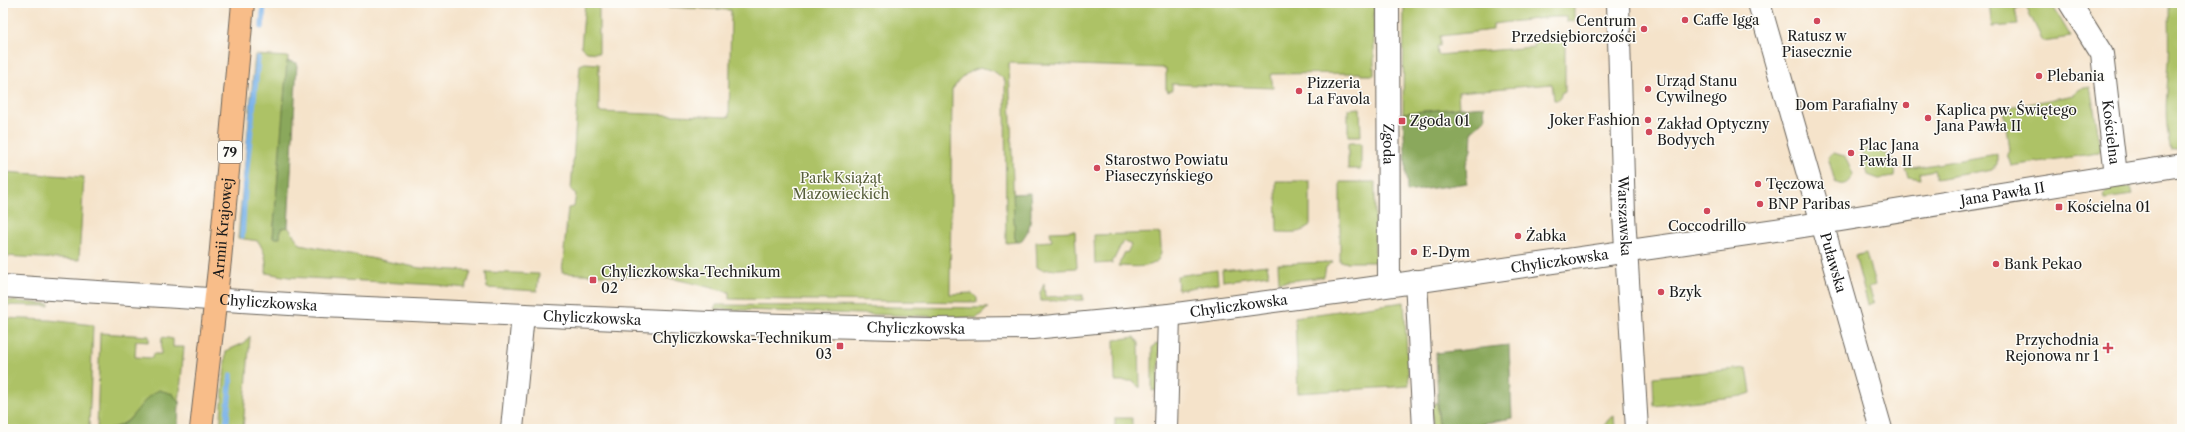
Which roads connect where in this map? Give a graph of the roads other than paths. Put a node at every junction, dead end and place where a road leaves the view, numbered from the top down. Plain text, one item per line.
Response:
1 (243, 3) edge
2 (1388, 3) edge
3 (1618, 3) edge
4 (1760, 3) edge
5 (2070, 3) edge
6 (2182, 165) edge
7 (2116, 174) junction
8 (1823, 223) junction
9 (1626, 252) junction
10 (1416, 281) junction
11 (1389, 285) junction
12 (3, 286) edge
13 (214, 300) junction
14 (523, 315) junction
15 (1169, 315) junction
16 (201, 429) edge
17 (512, 429) edge
18 (1166, 429) edge
19 (1424, 429) edge
20 (1637, 429) edge
21 (1881, 429) edge

1 - 13 main road, Armii Krajowej / 79
2 - 11 street, Zgoda
3 - 9 street, Warszawska
4 - 8 street, Puławska
5 - 7 street, Kościelna
6 - 7 street, Jana Pawła II
7 - 8 street, Jana Pawła II
8 - 9 street, Chyliczkowska
8 - 21 street, Puławska
9 - 10 street, Chyliczkowska
9 - 20 street, Warszawska
10 - 11 street, Chyliczkowska
10 - 19 street
11 - 15 street, Chyliczkowska
12 - 13 street, Chyliczkowska
13 - 14 street, Chyliczkowska
13 - 16 main road, Armii Krajowej / 79
14 - 15 street, Chyliczkowska
14 - 17 street
15 - 18 street

